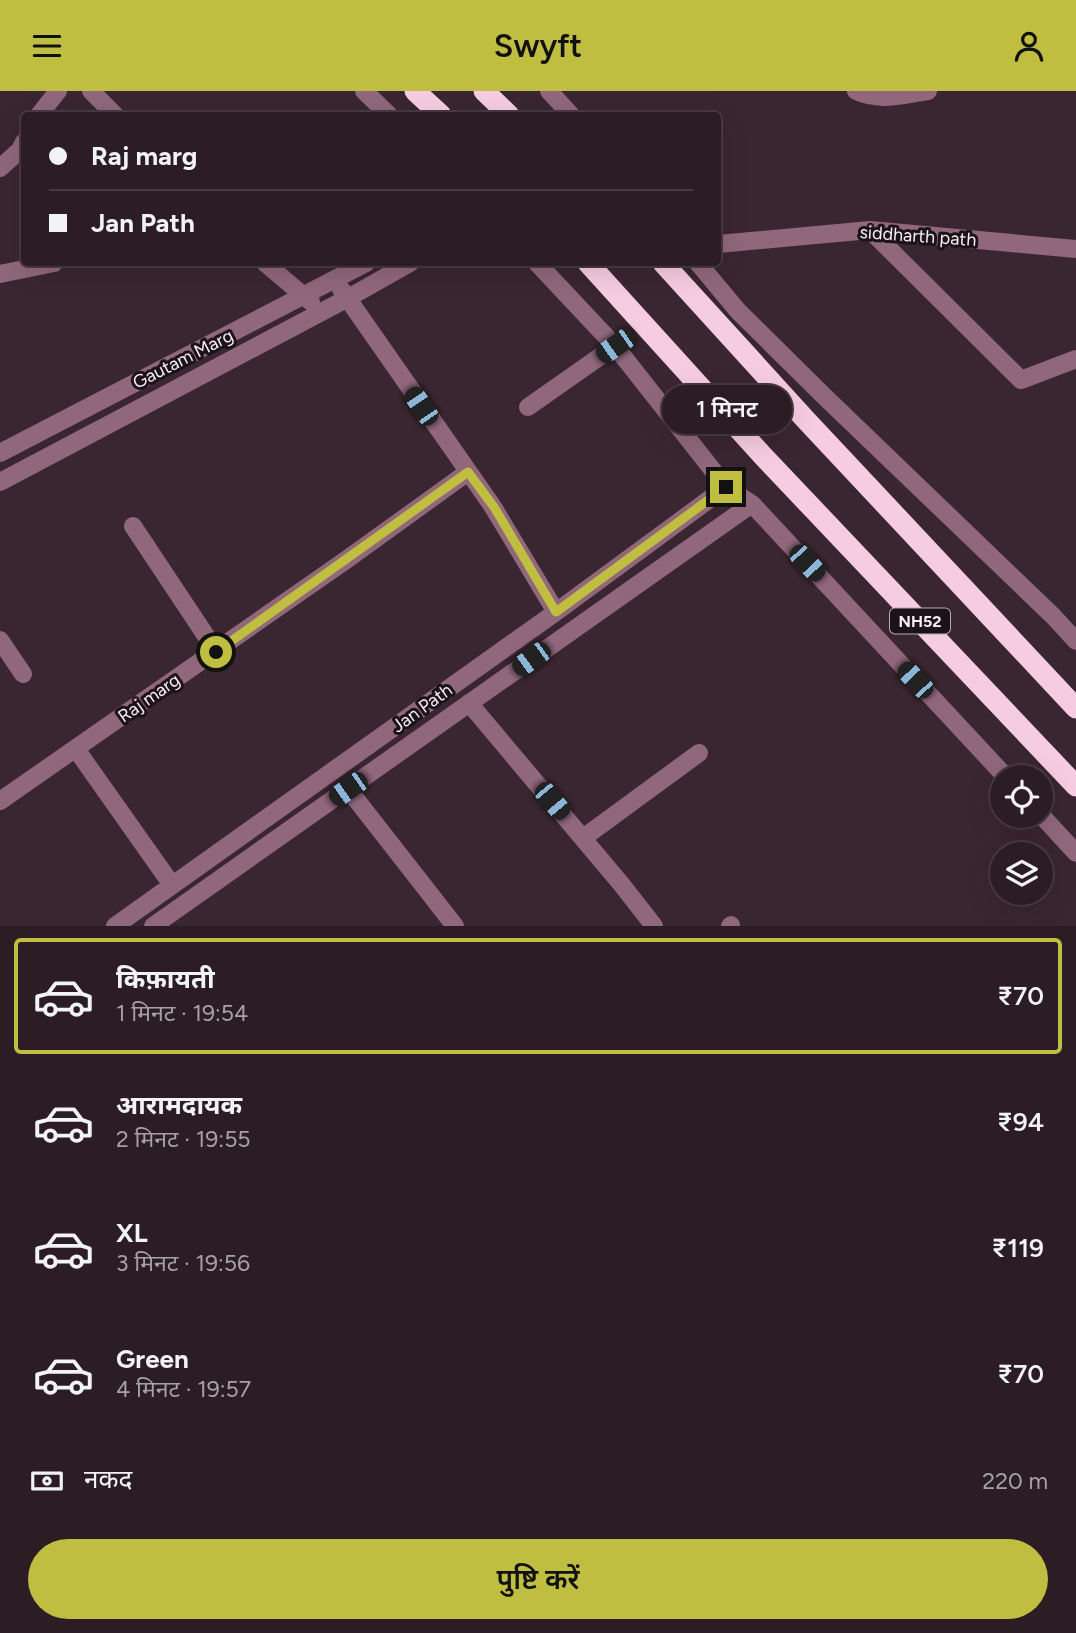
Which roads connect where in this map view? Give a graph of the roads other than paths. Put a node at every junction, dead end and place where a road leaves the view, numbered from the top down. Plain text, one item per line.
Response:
1 (58, 91) edge
2 (91, 91) edge
3 (364, 91) edge
4 (415, 91) edge
5 (484, 91) edge
6 (549, 91) edge
7 (856, 91) edge
8 (928, 91) edge
9 (41, 112) edge
10 (112, 112) edge
11 (386, 112) edge
12 (438, 112) edge
13 (506, 112) edge
14 (568, 112) edge
15 (21, 148) edge
16 (0, 168) edge
17 (870, 230) junction
18 (721, 244) edge
19 (1076, 249) edge
20 (39, 266) edge
21 (269, 266) edge
22 (361, 266) edge
23 (405, 266) edge
24 (540, 266) edge
25 (591, 266) edge
26 (666, 266) edge
27 (701, 266) edge
28 (0, 274) edge
29 (334, 281) junction
30 (305, 296) junction
31 (348, 298) junction
32 (322, 311) junction
33 (615, 346) junction
34 (1076, 359) edge
35 (528, 407) dead end
36 (0, 453) edge
37 (468, 472) junction
38 (0, 482) edge
39 (726, 487) junction
40 (752, 504) junction
41 (133, 526) dead end
42 (556, 612) junction
43 (0, 640) edge
44 (1076, 641) edge
45 (216, 652) junction
46 (23, 674) dead end
47 (469, 703) junction
48 (1076, 708) edge
49 (76, 749) junction
50 (699, 753) dead end
51 (995, 765) edge
52 (1076, 786) edge
53 (348, 789) junction
54 (0, 801) edge
55 (1053, 828) edge
56 (583, 838) junction
57 (1076, 853) edge
58 (173, 885) junction
59 (115, 926) edge
60 (153, 926) edge
61 (454, 926) edge
62 (654, 926) edge

1 - 9 street
2 - 10 street
3 - 11 street
4 - 12 highway
5 - 13 highway
6 - 14 street
7 - 8 street
15 - 16 street
17 - 18 street, siddharth path
17 - 19 street, siddharth path
17 - 34 street
20 - 28 street
21 - 30 street
22 - 29 street, Gautam Marg
23 - 31 street
24 - 33 street
25 - 52 highway, NH52
26 - 48 highway, NH52
27 - 44 street
29 - 30 street, Gautam Marg
29 - 31 street
30 - 32 street
30 - 36 street, Gautam Marg
31 - 32 street
31 - 37 street
32 - 38 street
33 - 35 street
33 - 39 street
37 - 42 street
37 - 45 street, Raj marg
39 - 40 street
39 - 42 street, Jan Path
40 - 47 street, Jan Path
40 - 51 street
41 - 45 street
42 - 58 street, Jan Path
43 - 46 street
45 - 49 street, Raj marg
47 - 53 street, Jan Path
47 - 56 street
49 - 54 street, Raj marg
49 - 58 street
50 - 56 street
53 - 60 street, Jan Path
53 - 61 street
55 - 57 street
56 - 62 street
58 - 59 street, Jan Path

